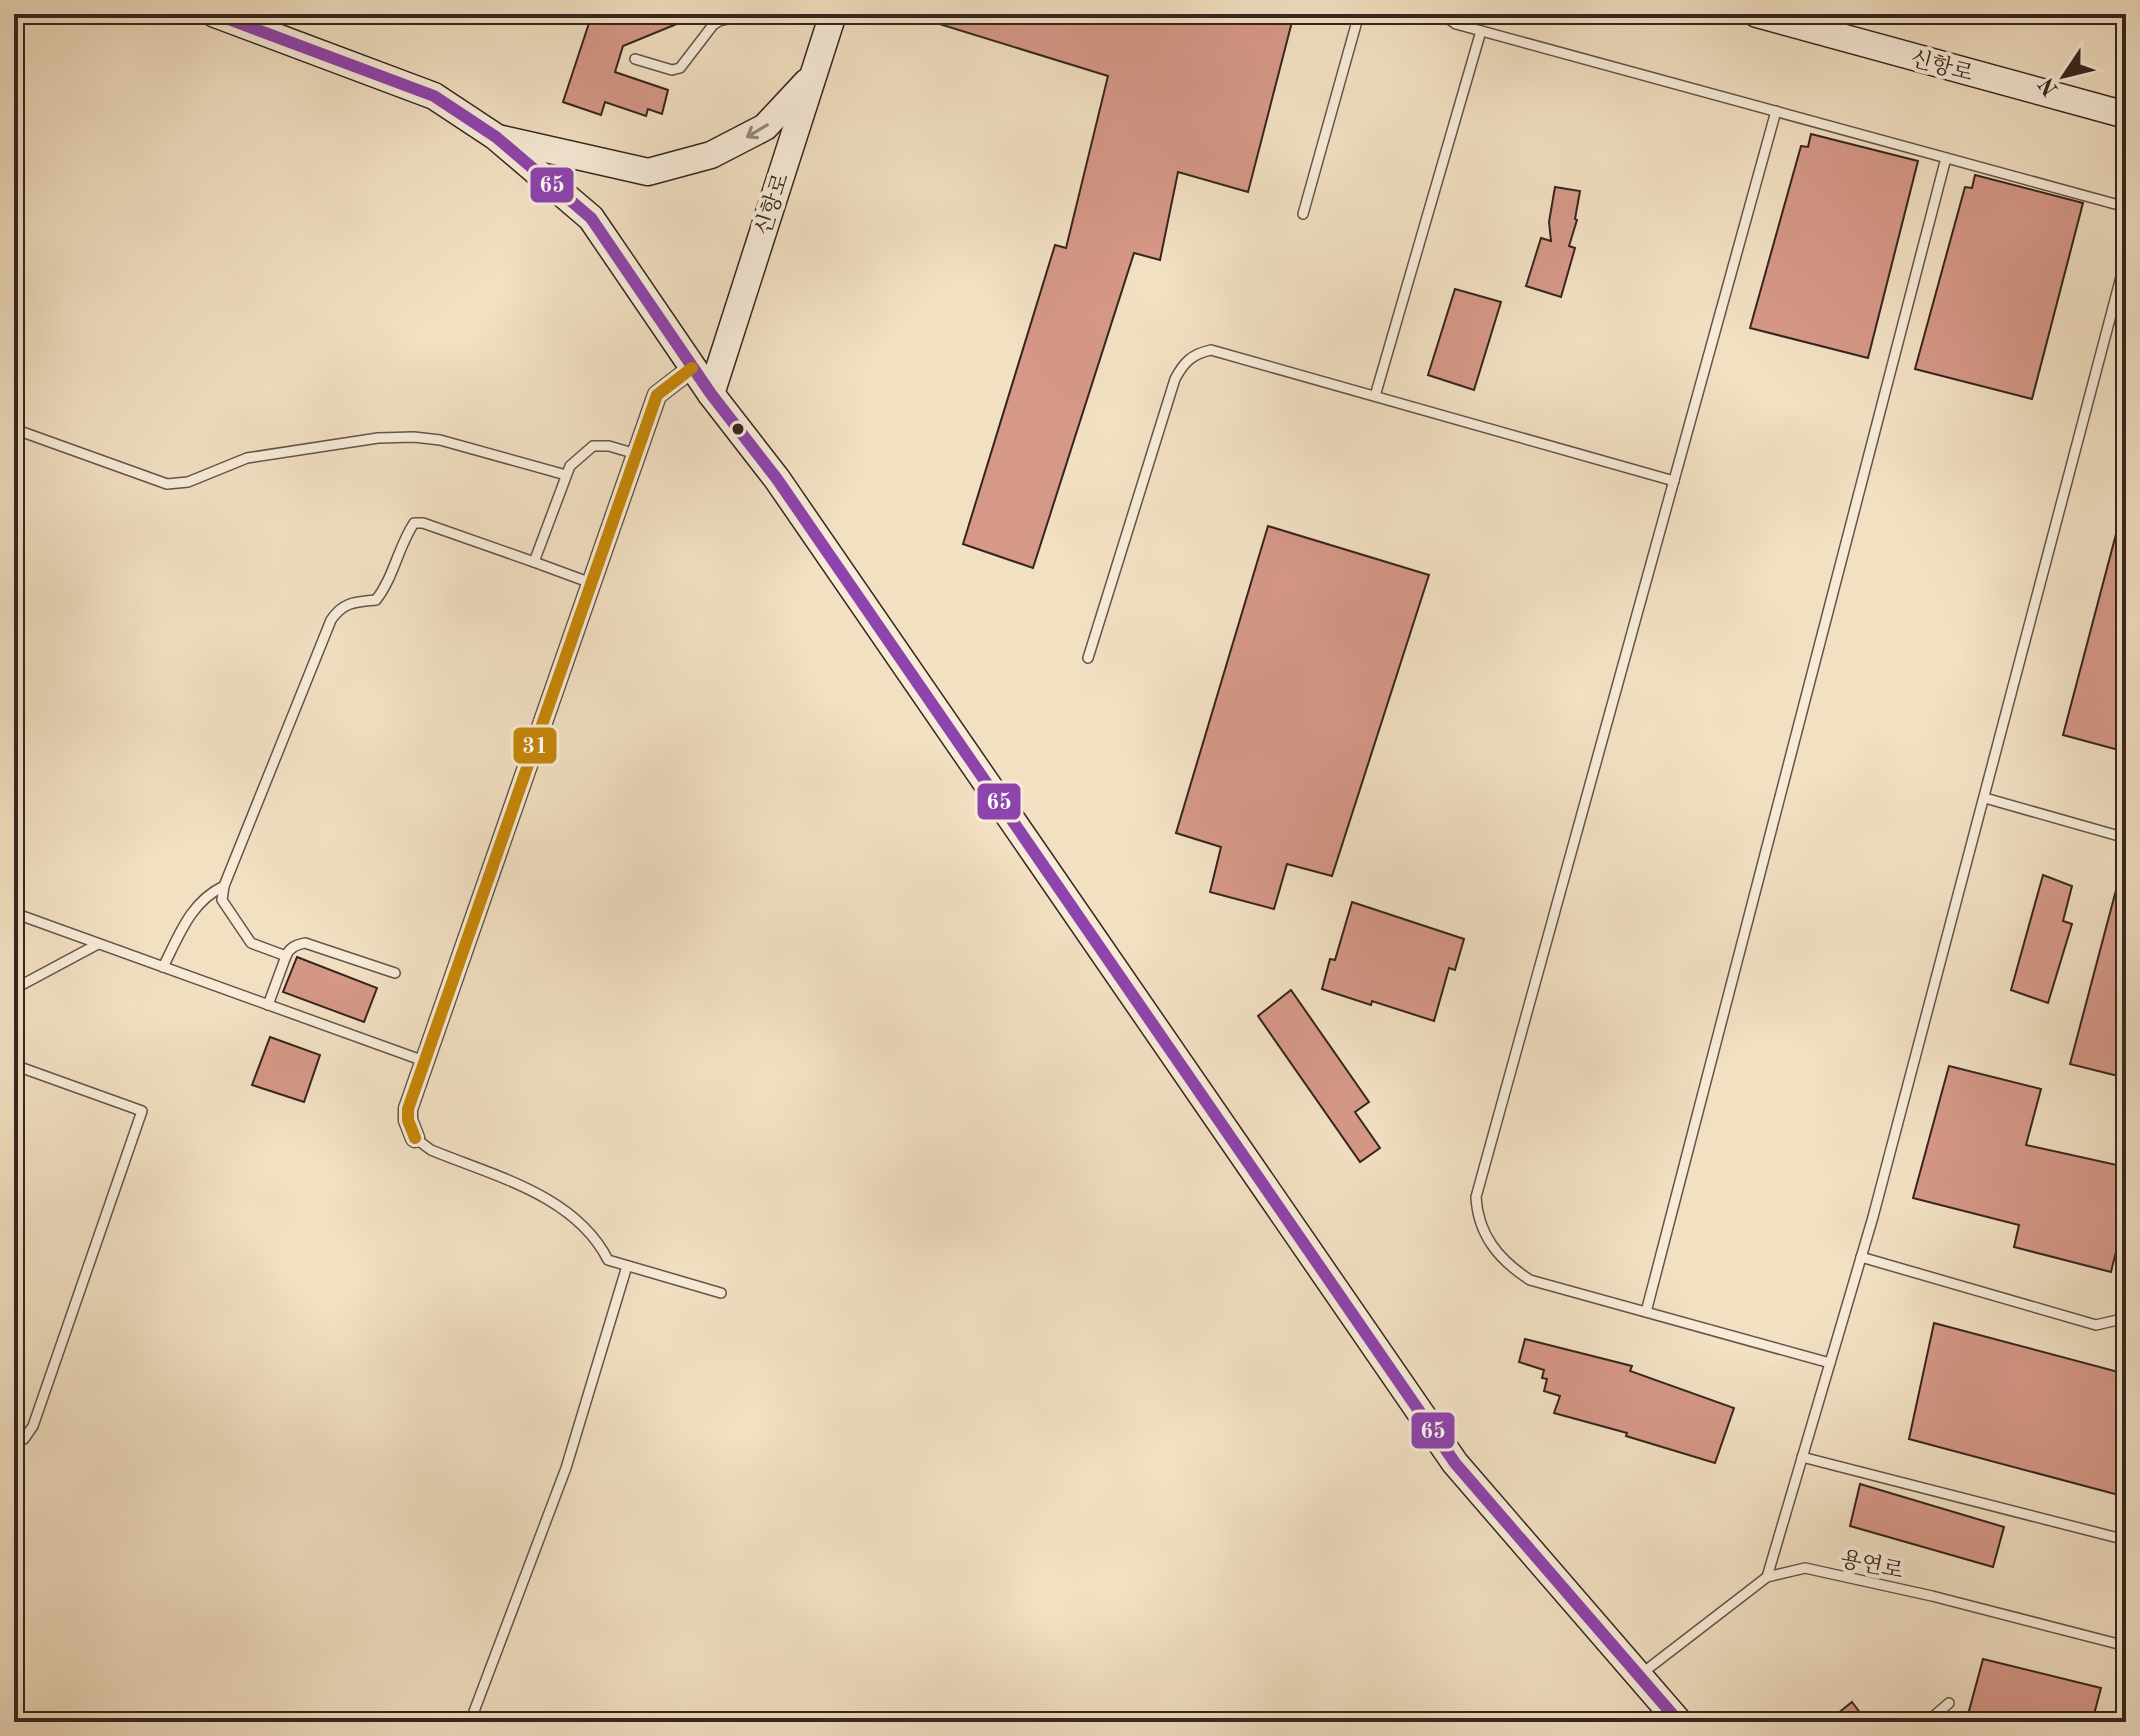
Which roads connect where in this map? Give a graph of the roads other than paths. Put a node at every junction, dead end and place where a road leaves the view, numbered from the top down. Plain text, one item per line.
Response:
1 (215, 14) edge
2 (750, 14) edge
3 (801, 14) edge
4 (1359, 14) edge
5 (1442, 14) edge
6 (1757, 14) edge
7 (831, 18) edge
8 (1481, 31) junction
9 (635, 59) dead end
10 (812, 77) junction
11 (1776, 111) junction
12 (2126, 115) edge
13 (496, 137) junction
14 (1946, 158) junction
15 (2126, 207) edge
16 (1303, 214) dead end
17 (2126, 258) edge
18 (692, 368) junction
19 (711, 394) junction
20 (1375, 396) junction
21 (14, 429) edge
22 (636, 454) junction
23 (566, 475) junction
24 (1674, 481) junction
25 (534, 562) junction
26 (591, 583) junction
27 (1088, 658) dead end
28 (1985, 798) junction
29 (2126, 838) edge
30 (224, 886) junction
31 (14, 913) edge
32 (98, 944) junction
33 (286, 956) junction
34 (163, 967) junction
35 (395, 973) dead end
36 (14, 989) edge
37 (268, 1005) junction
38 (424, 1061) junction
39 (14, 1065) edge
40 (415, 1138) joint
41 (1861, 1257) junction
42 (627, 1266) junction
43 (721, 1293) dead end
44 (1646, 1312) junction
45 (2126, 1318) edge
46 (1830, 1363) junction
47 (14, 1442) edge
48 (1802, 1457) junction
49 (2126, 1540) edge
50 (1767, 1577) junction
51 (2126, 1646) edge
52 (1639, 1676) junction
53 (1949, 1703) dead end
54 (470, 1722) edge
55 (1679, 1722) edge
56 (1927, 1722) edge

1 - 13 street
2 - 9 lane
3 - 7 lane
4 - 16 lane
5 - 8 lane
6 - 12 street, 신항로
7 - 10 street, 신항로
8 - 11 lane
8 - 20 lane
10 -> 13 street
10 - 19 street, 신항로
11 - 14 lane
11 - 24 lane
13 - 18 street
14 - 15 lane
14 - 44 lane
17 - 28 lane
18 - 19 street
18 - 22 street
19 - 52 street
20 - 24 lane
20 - 27 lane
21 - 23 lane
22 - 23 lane
22 - 26 street
23 - 25 lane
24 - 44 lane
25 - 26 lane
25 - 30 lane
26 - 38 street
28 - 29 lane
28 - 41 lane
30 - 33 lane
30 - 34 lane
31 - 32 lane
32 - 34 lane
32 - 36 lane
33 - 35 lane
33 - 37 lane
34 - 37 lane
37 - 38 lane
38 - 40 street
39 - 47 lane
40 - 42 lane
41 - 45 lane
41 - 46 lane
42 - 43 lane
42 - 54 lane
44 - 46 lane
46 - 48 lane
48 - 49 lane
48 - 50 lane
50 - 51 lane, 용연로
50 - 52 lane, 용연로
52 - 55 street
53 - 56 lane

